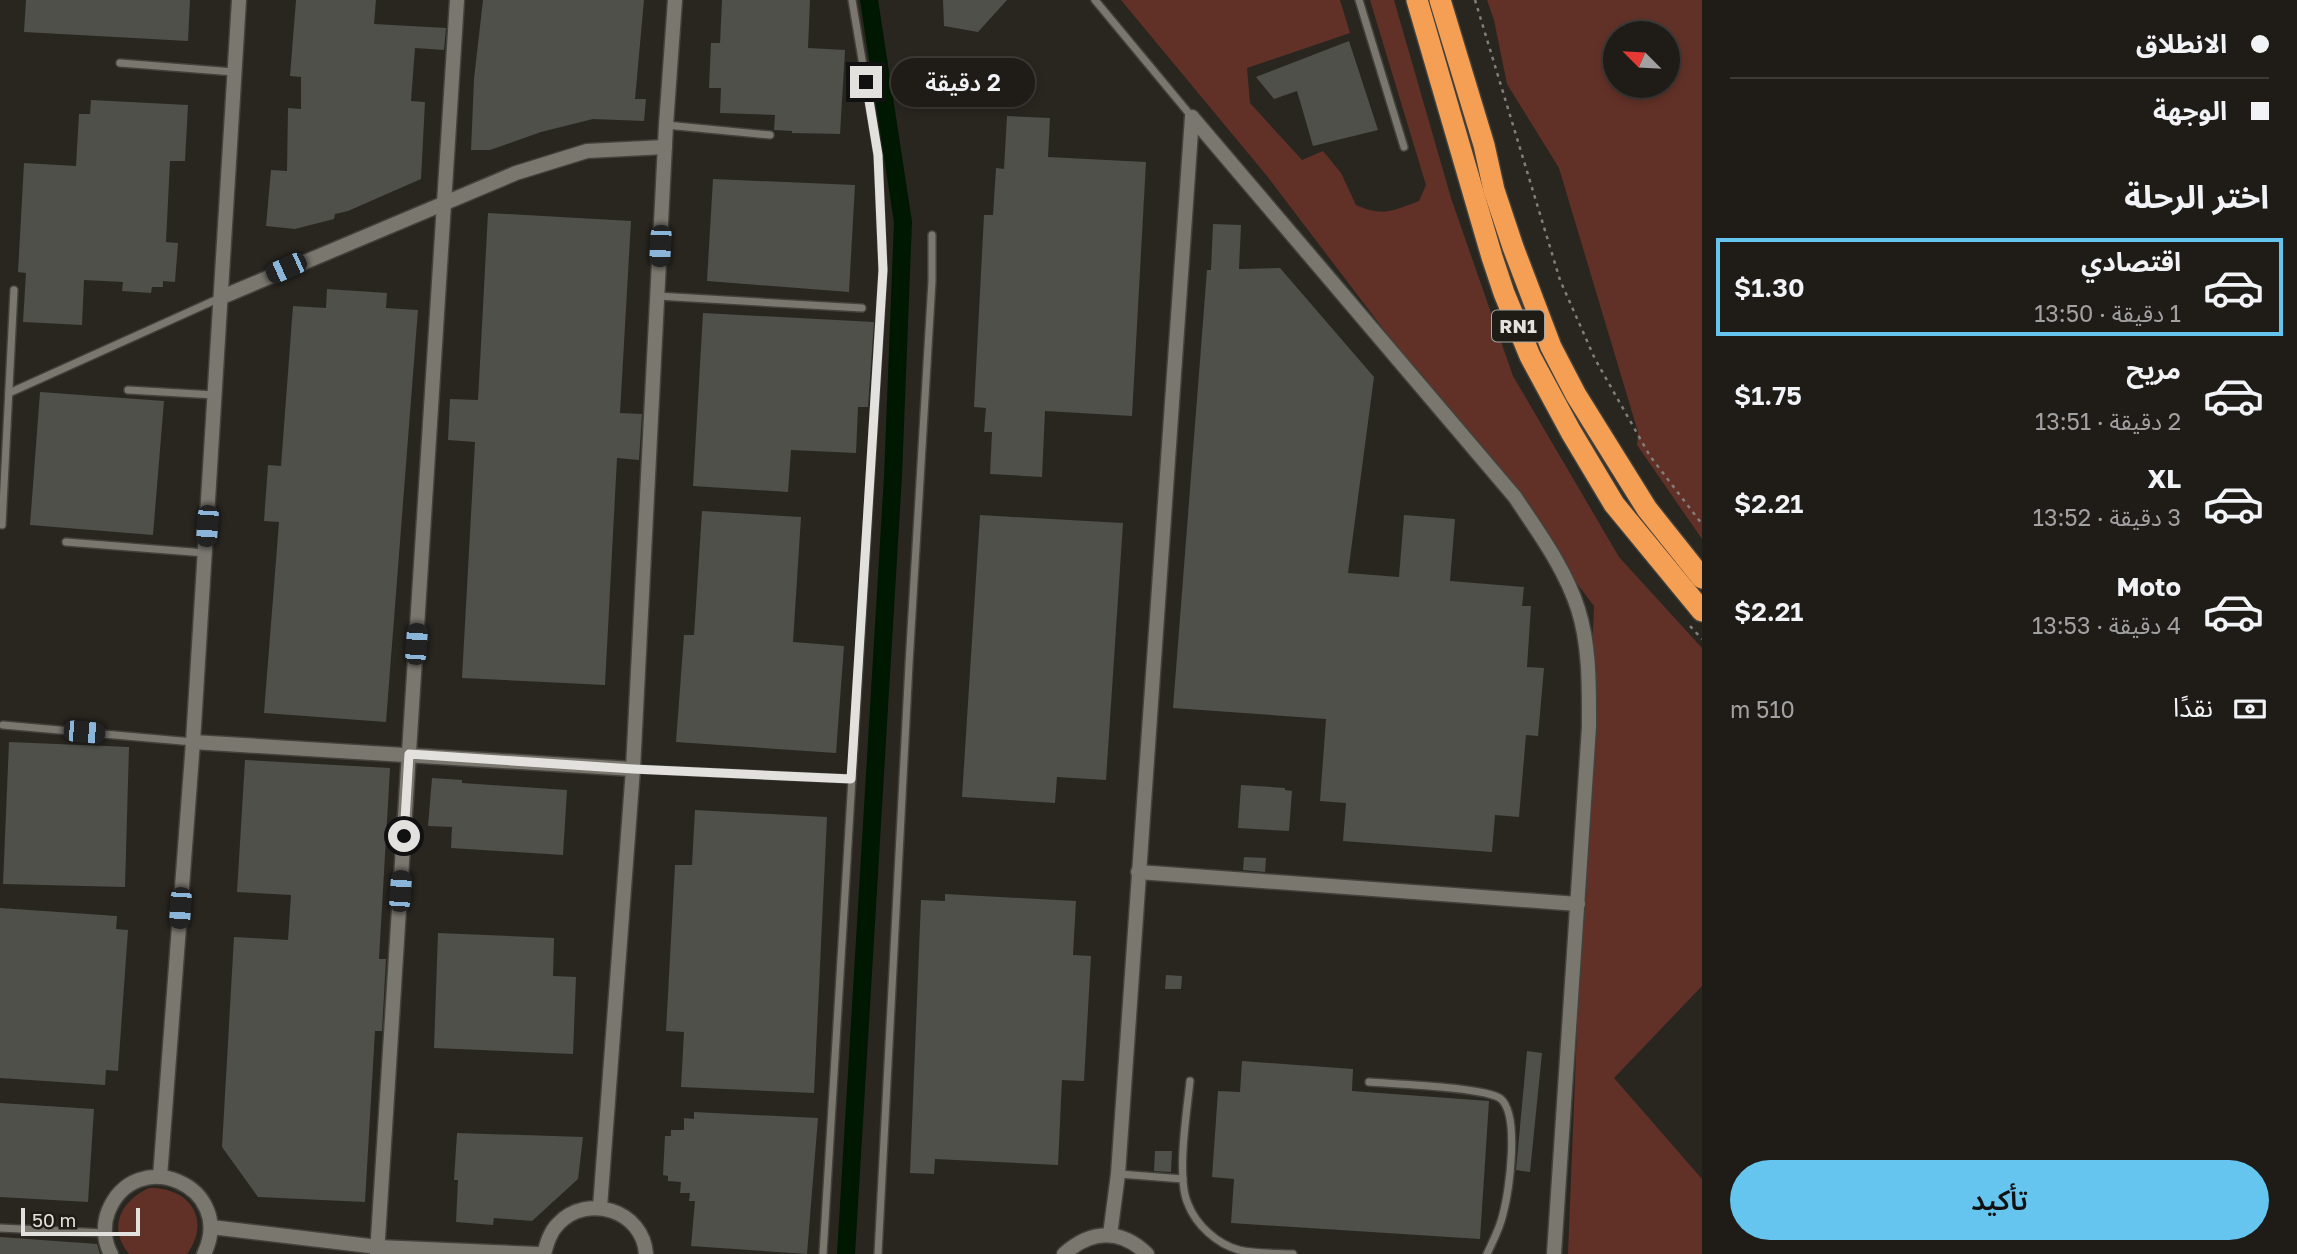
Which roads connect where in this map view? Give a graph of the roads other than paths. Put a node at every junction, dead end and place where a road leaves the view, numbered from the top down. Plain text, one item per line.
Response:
1 (239, 0) edge
2 (457, 0) edge
3 (675, 0) edge
4 (852, 0) edge
5 (1095, 0) edge
6 (1359, 0) edge
7 (1417, 0) edge
8 (1440, 0) edge
9 (120, 63) dead end
10 (234, 72) junction
11 (1192, 117) junction
12 (666, 125) junction
13 (770, 135) dead end
14 (665, 147) junction
15 (1404, 147) dead end
16 (445, 203) junction
17 (932, 235) dead end
18 (14, 290) dead end
19 (657, 296) junction
20 (222, 297) junction
21 (862, 308) dead end
22 (128, 390) dead end
23 (9, 393) junction
24 (215, 395) junction
25 (2, 525) edge
26 (66, 542) dead end
27 (205, 553) junction
28 (1702, 578) edge
29 (1702, 611) edge
30 (3, 725) dead end
31 (192, 742) junction
32 (409, 754) junction
33 (633, 769) junction
34 (851, 779) junction
35 (1138, 872) junction
36 (1578, 904) junction
37 (1190, 1081) dead end
38 (1369, 1082) dead end
39 (1118, 1174) junction
40 (160, 1177) junction
41 (1182, 1179) junction
42 (600, 1207) junction
43 (211, 1227) junction
44 (0, 1228) edge
45 (105, 1233) junction
46 (1110, 1235) junction
47 (378, 1250) edge
48 (111, 1254) edge
49 (204, 1254) edge
50 (538, 1254) edge
51 (544, 1254) edge
52 (646, 1254) edge
53 (823, 1254) edge
54 (878, 1254) edge
55 (1064, 1254) edge
56 (1147, 1254) edge
57 (1293, 1254) edge
58 (1488, 1254) edge
59 (1554, 1254) edge

1 - 10 street
2 - 16 street
3 - 12 street
4 - 34 lane
5 - 11 lane
6 - 15 lane
7 - 29 highway, RN1
8 - 28 highway, RN1
9 - 10 lane
10 - 20 street
11 - 35 street
11 - 36 street
12 - 13 lane
12 - 14 street
14 - 16 street
14 - 19 street
16 - 20 street
16 - 32 street
17 - 54 lane
18 - 23 lane
19 - 21 lane
19 - 33 street
20 - 23 lane
20 - 24 street
22 - 24 lane
23 - 25 lane
24 - 27 street
26 - 27 lane
27 - 31 street
30 - 31 lane
31 - 32 street
31 - 40 street
32 - 33 street
32 - 47 street
33 - 34 lane
33 - 42 street
34 - 53 lane
35 - 36 street
35 - 39 street
36 - 59 street
37 - 41 lane
38 - 58 lane
39 - 41 lane
39 - 46 street
40 - 43 street
40 - 45 street
41 - 57 lane
42 - 51 street
42 - 52 street
43 - 47 street
43 - 49 street
44 - 45 lane
45 - 48 street
46 - 55 street
46 - 56 street
47 - 50 street

